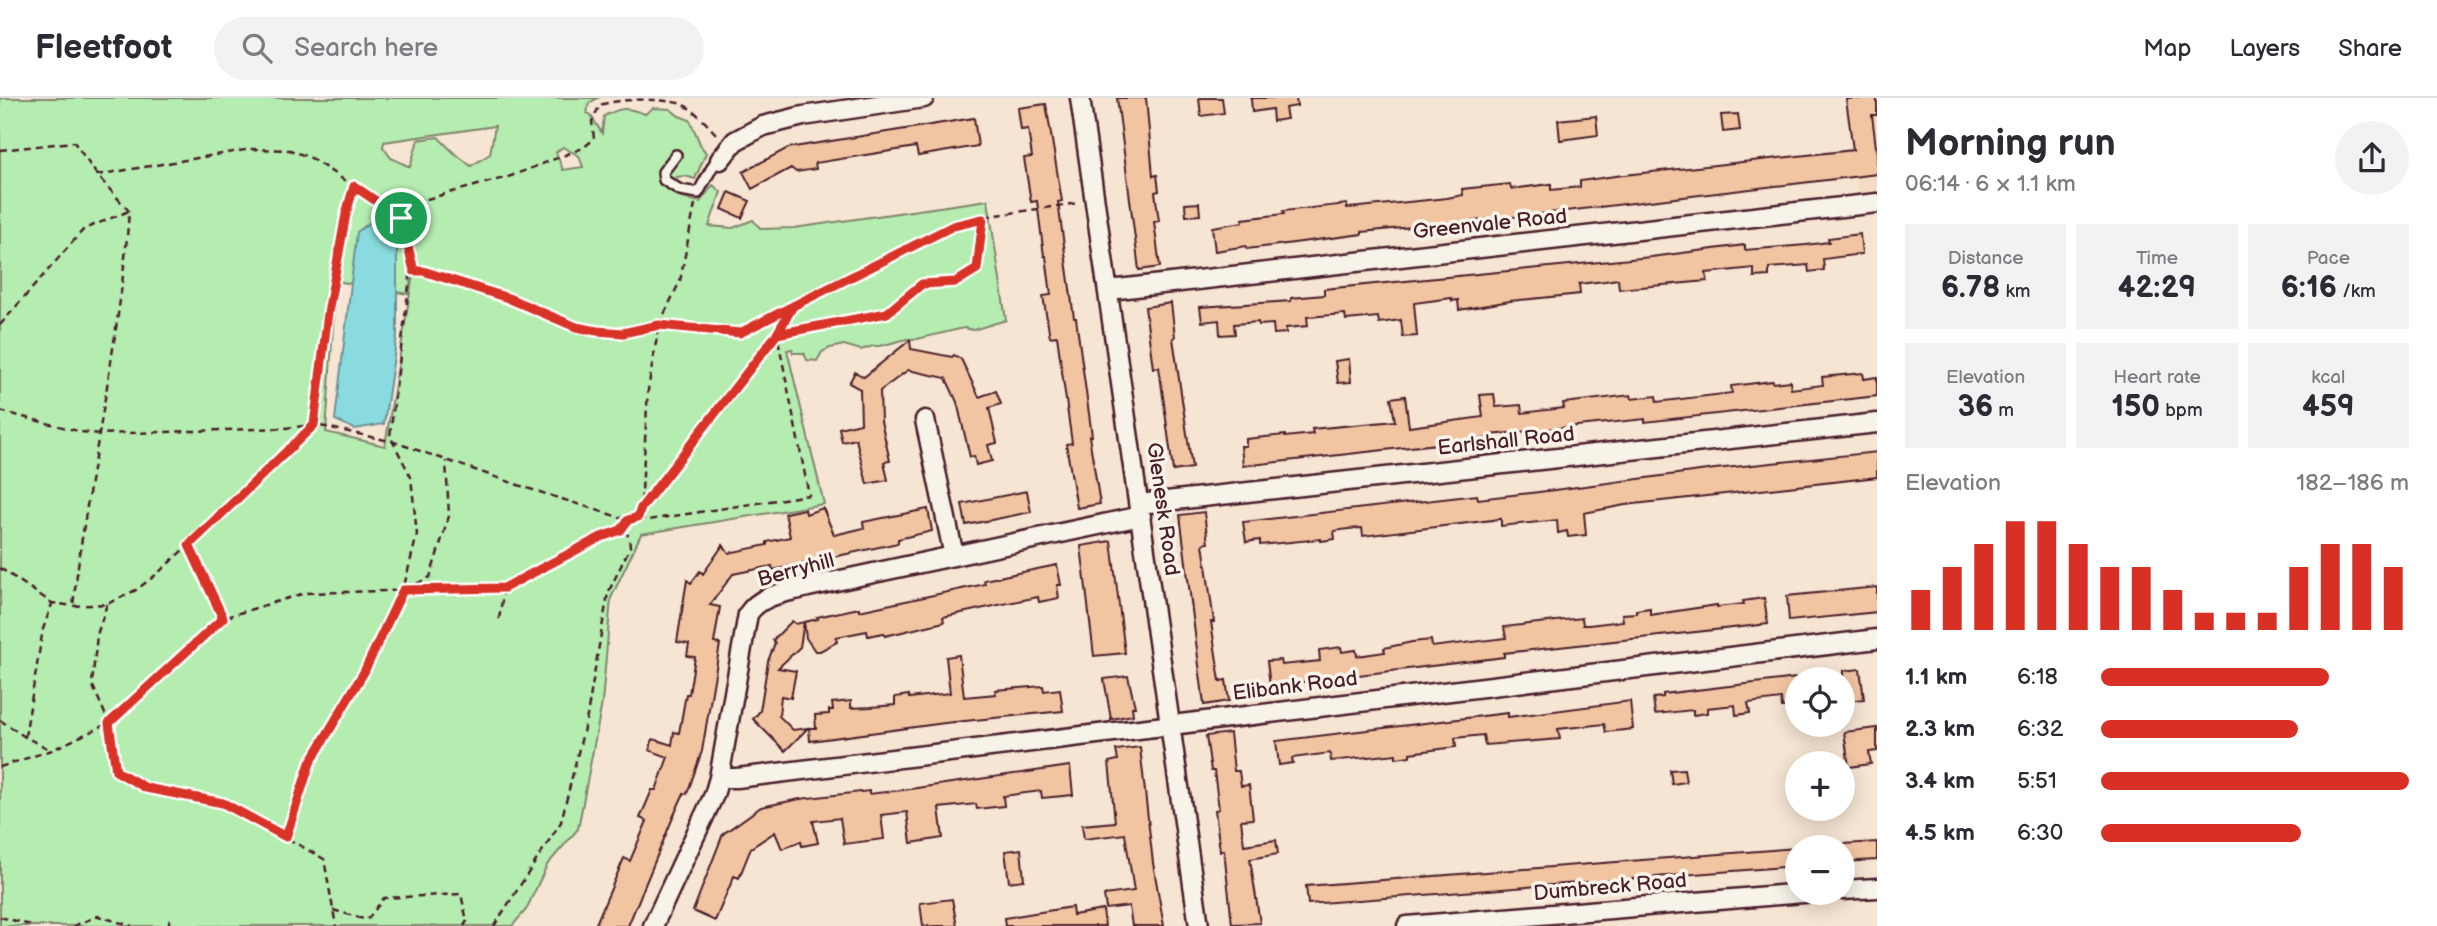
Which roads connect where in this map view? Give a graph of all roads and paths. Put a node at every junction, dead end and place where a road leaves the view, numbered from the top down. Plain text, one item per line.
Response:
1 (924, 98) edge
2 (1080, 98) edge
3 (0, 150) edge
4 (724, 154) junction
5 (676, 155) dead end
6 (97, 175) junction
7 (354, 186) junction
8 (698, 192) junction
9 (1096, 200) junction
10 (1877, 203) edge
11 (129, 211) junction
12 (401, 218) junction
13 (983, 219) junction
14 (414, 271) junction
15 (1109, 290) junction
16 (793, 306) junction
17 (0, 325) edge
18 (659, 325) junction
19 (777, 334) junction
20 (0, 411) edge
21 (925, 420) dead end
22 (1877, 423) edge
23 (314, 425) junction
24 (100, 434) junction
25 (394, 442) junction
26 (446, 461) junction
27 (641, 508) junction
28 (1140, 510) junction
29 (638, 517) junction
30 (628, 520) junction
31 (621, 530) junction
32 (189, 545) junction
33 (954, 556) junction
34 (0, 568) edge
35 (504, 588) junction
36 (403, 590) junction
37 (52, 603) junction
38 (107, 604) junction
39 (74, 607) junction
40 (223, 618) junction
41 (499, 619) dead end
42 (1877, 639) edge
43 (0, 720) edge
44 (109, 723) junction
45 (1170, 724) junction
46 (25, 737) junction
47 (52, 750) junction
48 (0, 767) edge
49 (719, 778) junction
50 (286, 837) junction
51 (1877, 888) edge
52 (1855, 889) edge
53 (1785, 895) edge
54 (333, 911) junction
55 (0, 917) edge
56 (170, 919) dead end
57 (35, 926) edge
58 (73, 926) edge
59 (132, 926) edge
60 (168, 926) edge
61 (336, 926) edge
62 (464, 926) edge
63 (494, 926) edge
64 (653, 926) edge
65 (1199, 926) edge
66 (1407, 926) edge

1 - 4 street
2 - 9 street, Glenesk Road
3 - 6 path
4 - 8 lane
4 - 12 path
5 - 8 lane
6 - 7 path
6 - 11 path
7 - 12 path
7 - 23 path
8 - 18 path
9 - 13 path
9 - 15 street, Glenesk Road
10 - 15 street, Greenvale Road
11 - 17 path
11 - 24 path
12 - 14 path
13 - 16 path
13 - 19 path
14 - 18 path
14 - 25 path
15 - 28 street, Glenesk Road
16 - 18 path
16 - 19 path
18 - 27 path
19 - 27 path
19 - 29 path
20 - 24 path
21 - 33 street
22 - 28 street, Earlshall Road
23 - 24 path
23 - 25 path
23 - 32 path
24 - 39 path
25 - 26 path
25 - 36 path
26 - 30 path
26 - 36 path
27 - 29 path
28 - 33 street, Berryhill
28 - 45 street, Glenesk Road
29 - 30 path
30 - 31 path
31 - 35 path
31 - 63 path
32 - 38 path
32 - 40 path
33 - 49 street, Berryhill
34 - 37 path
35 - 36 path
35 - 41 path
36 - 40 path
36 - 50 path
37 - 39 path
37 - 46 path
38 - 39 path
38 - 44 path
40 - 44 path
42 - 45 street, Elibank Road
43 - 46 path
44 - 47 path
44 - 50 path
45 - 49 street, Elibank Road
45 - 65 street, Glenesk Road
46 - 47 path
47 - 48 path
49 - 64 street, Berryhill
50 - 54 path
51 - 52 street
53 - 66 street, Dumbreck Road
54 - 61 path
54 - 62 path
55 - 57 path
56 - 60 path
58 - 59 path

